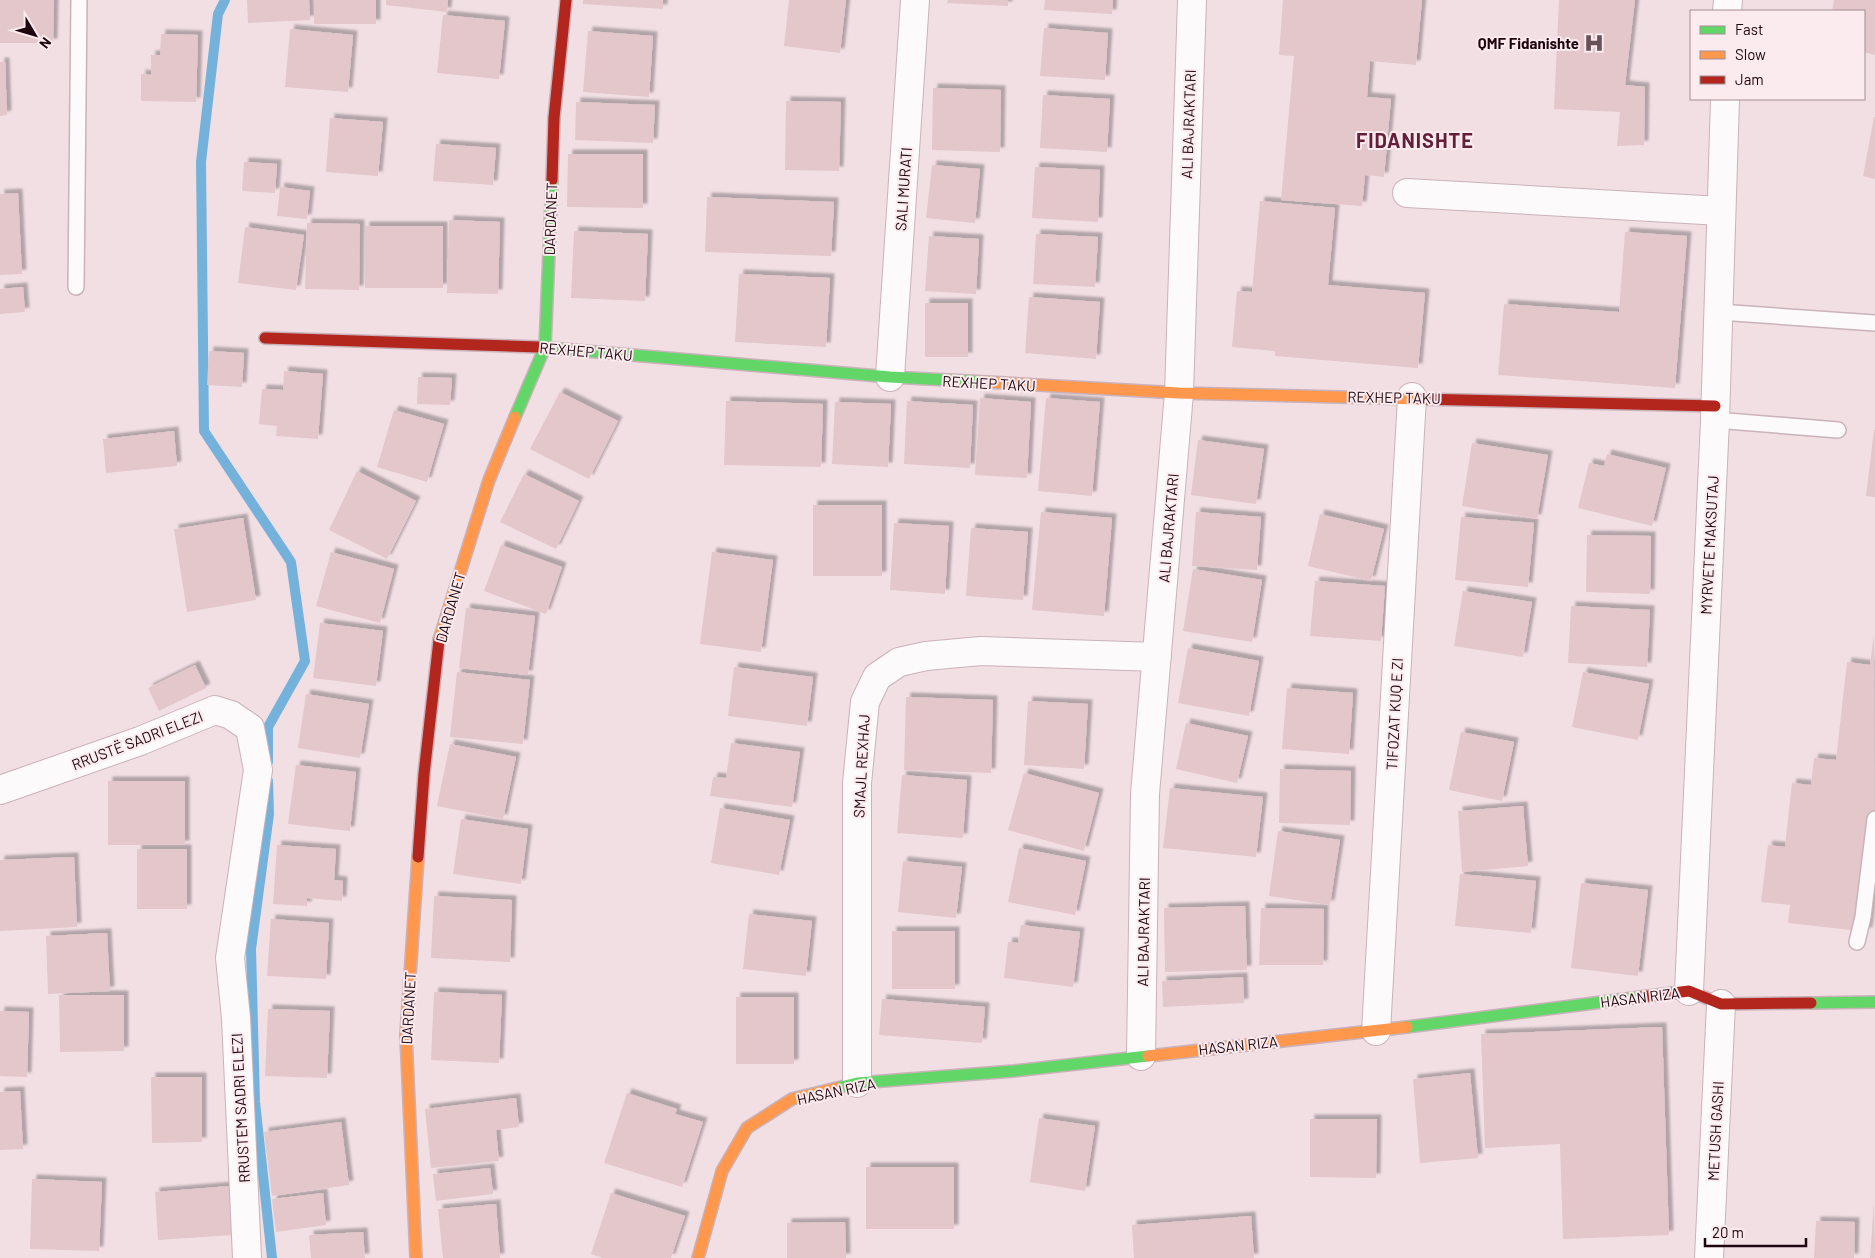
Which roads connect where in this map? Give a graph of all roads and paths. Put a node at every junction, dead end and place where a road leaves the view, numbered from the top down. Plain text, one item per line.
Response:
1 (79, 0) edge
2 (566, 0) edge
3 (915, 0) edge
4 (1192, 0) edge
5 (1725, 100) edge
6 (1407, 193) dead end
7 (1721, 211) junction
8 (76, 287) dead end
9 (1719, 312) junction
10 (1875, 323) edge
11 (265, 338) dead end
12 (545, 346) junction
13 (890, 377) junction
14 (1179, 393) junction
15 (1412, 397) junction
16 (1715, 413) junction
17 (1838, 430) dead end
18 (1157, 657) junction
19 (0, 790) edge
20 (1875, 819) edge
21 (1857, 942) dead end
22 (230, 958) joint
23 (1689, 991) junction
24 (1875, 1002) edge
25 (1721, 1004) junction
26 (1376, 1031) junction
27 (1141, 1056) junction
28 (857, 1084) junction
29 (247, 1258) edge
30 (416, 1258) edge
31 (698, 1258) edge
32 (1709, 1258) edge

1 - 8 lane
2 - 12 street, DARDANET
3 - 13 street, SALI MURATI
4 - 14 street, ALI BAJRAKTARI
5 - 7 street, MYRVETE MAKSUTAJ
6 - 7 street
7 - 9 street, MYRVETE MAKSUTAJ
9 - 10 lane
9 - 16 street, MYRVETE MAKSUTAJ
11 - 12 street, REXHEP TAKU
12 - 13 street, REXHEP TAKU
12 - 30 street, DARDANET
13 - 14 street, REXHEP TAKU
14 - 15 street, REXHEP TAKU
14 - 18 street, ALI BAJRAKTARI
15 - 16 street, REXHEP TAKU
15 - 26 street, TIFOZAT KUQ E ZI
16 - 17 lane
16 - 23 street, MYRVETE MAKSUTAJ
18 - 27 street, ALI BAJRAKTARI
18 - 28 street, SMAJL REXHAJ
19 - 22 street, RRUSTË SADRI ELEZI
20 - 21 lane
22 - 29 street, RRUSTEM SADRI ELEZI
23 - 25 street, HASAN RIZA
23 - 26 street, HASAN RIZA
24 - 25 street, HASAN RIZA
25 - 32 street, METUSH GASHI
26 - 27 street, HASAN RIZA
27 - 28 street, HASAN RIZA
28 - 31 street, HASAN RIZA

